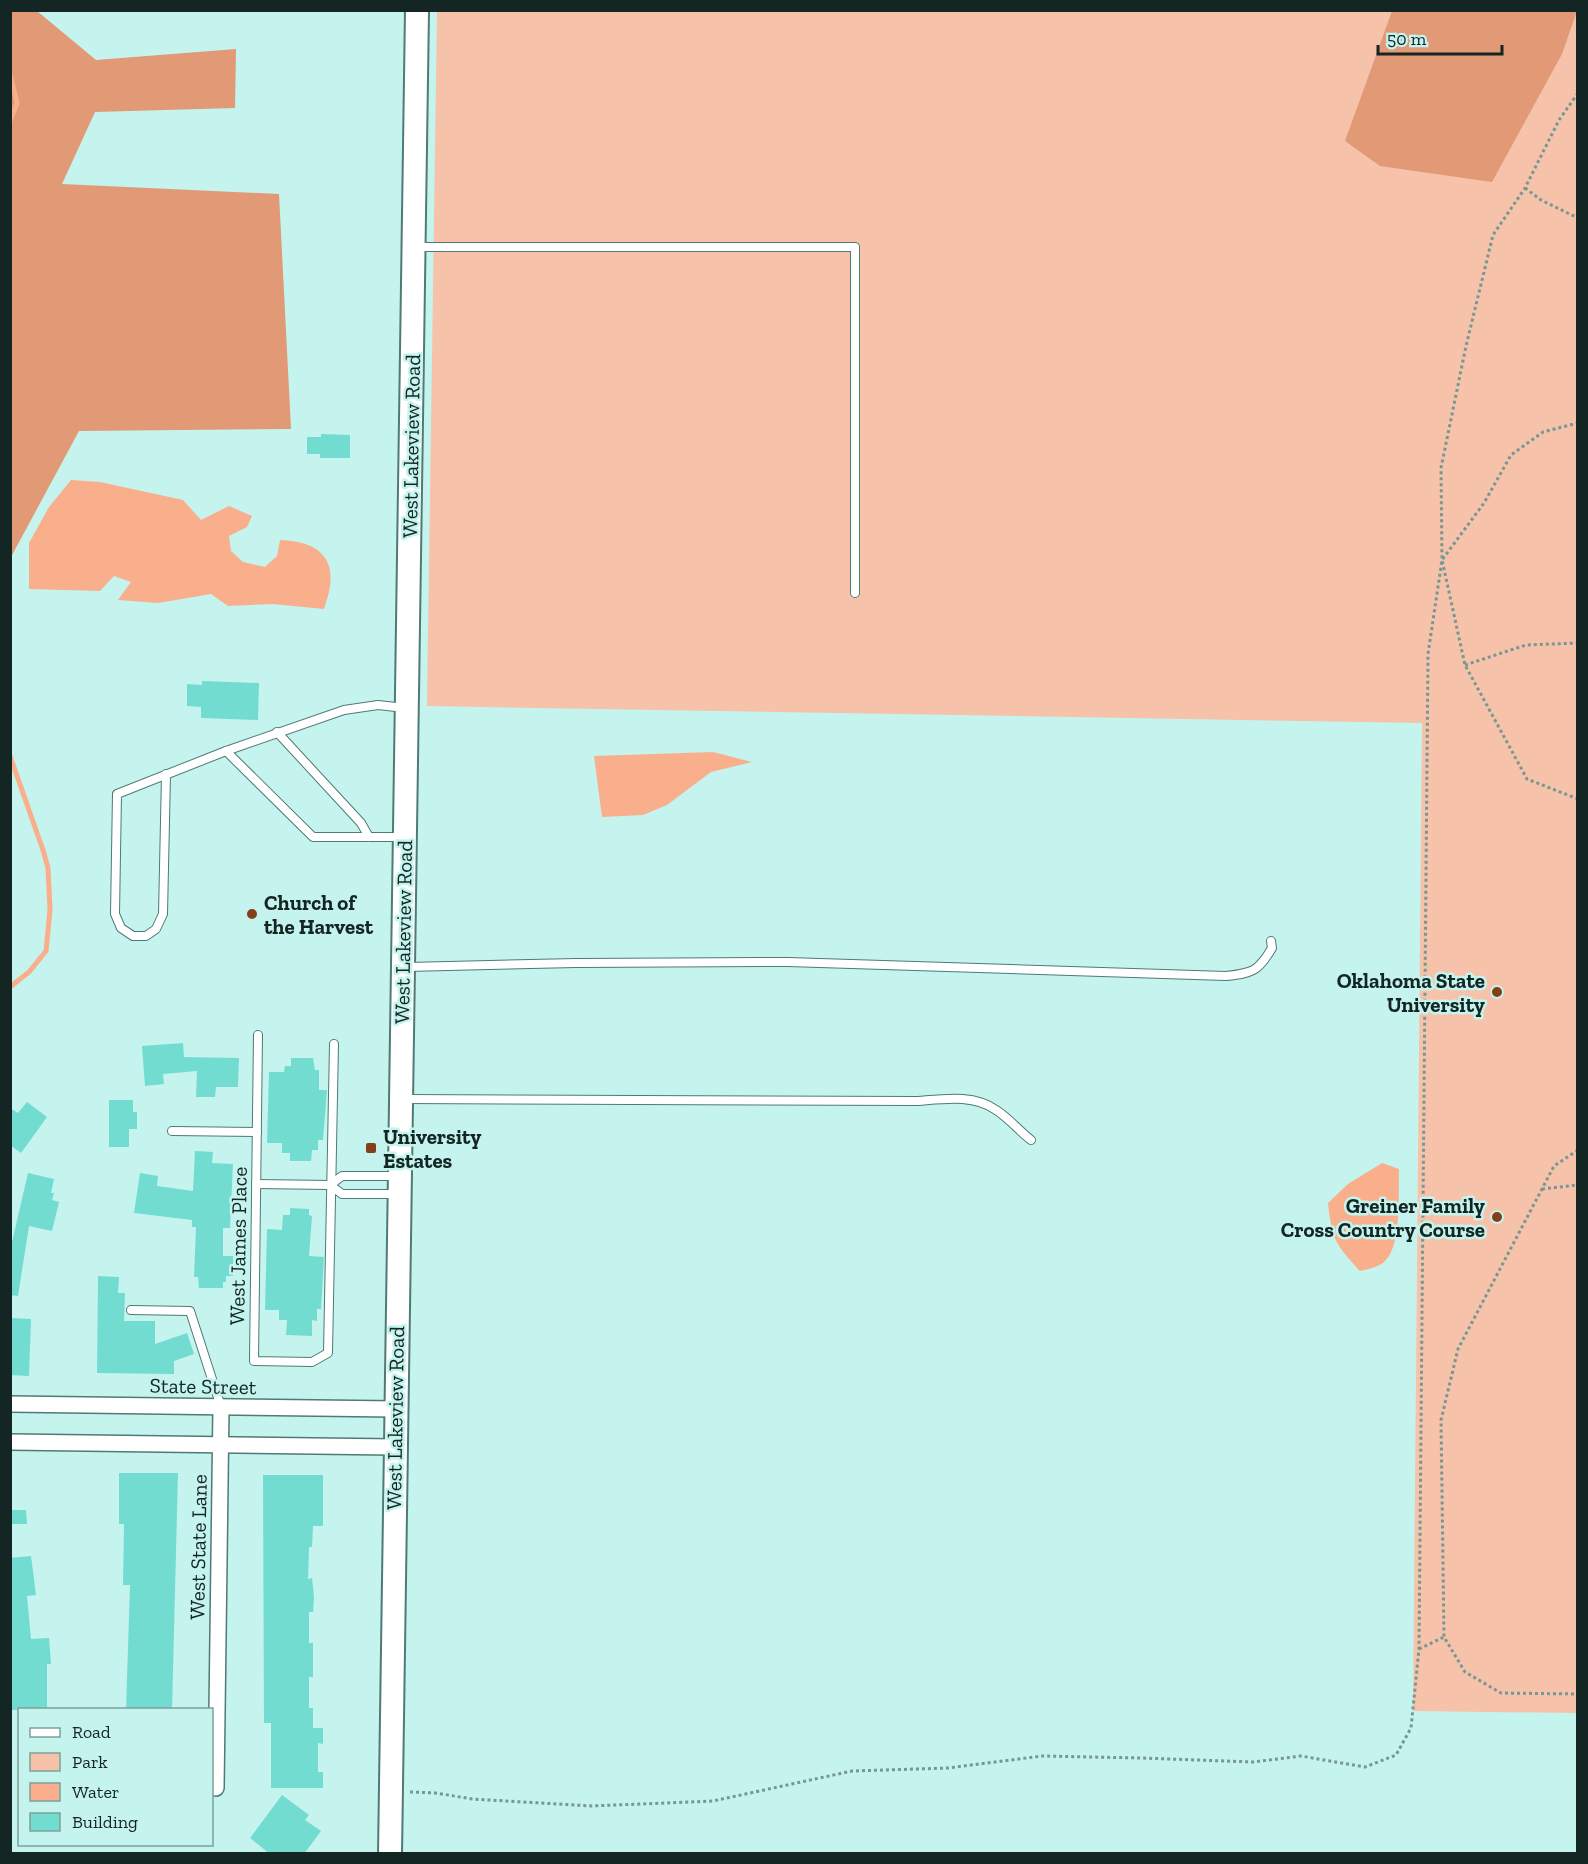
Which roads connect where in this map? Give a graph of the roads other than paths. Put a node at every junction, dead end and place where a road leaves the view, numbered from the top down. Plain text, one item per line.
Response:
1 (417, 10) edge
2 (414, 247) junction
3 (855, 593) dead end
4 (406, 708) junction
5 (277, 732) junction
6 (226, 751) junction
7 (166, 774) junction
8 (369, 837) junction
9 (404, 837) junction
10 (1270, 941) dead end
11 (402, 967) junction
12 (258, 1035) dead end
13 (334, 1044) dead end
14 (400, 1099) junction
15 (172, 1131) dead end
16 (257, 1132) junction
17 (1031, 1140) dead end
18 (256, 1184) junction
19 (330, 1185) junction
20 (398, 1185) junction
21 (131, 1310) dead end
22 (10, 1404) edge
23 (221, 1407) junction
24 (396, 1409) junction
25 (10, 1442) edge
26 (221, 1445) junction
27 (395, 1447) junction
28 (216, 1788) dead end
29 (390, 1854) edge

1 - 2 main road, West Lakeview Road
2 - 3 lane
2 - 4 main road, West Lakeview Road
4 - 5 lane
4 - 9 main road, West Lakeview Road
5 - 6 lane
5 - 8 lane
6 - 7 lane
6 - 8 lane
7 - 7 lane
8 - 9 lane
9 - 11 main road, West Lakeview Road
10 - 11 lane
11 - 14 main road, West Lakeview Road
12 - 16 lane, West James Place
13 - 19 lane
14 - 17 lane
14 - 20 main road, West Lakeview Road
15 - 16 lane
16 - 18 lane, West James Place
18 - 19 lane
18 - 19 lane, West James Place
19 - 20 lane
19 - 20 lane
20 - 24 main road, West Lakeview Road
21 - 23 lane, West State Lane
22 - 23 street, State Street
23 - 24 street, State Street
23 - 26 street, West State Lane
24 - 27 main road, West Lakeview Road
25 - 26 street
26 - 27 street
26 - 28 street, West State Lane
27 - 29 main road, West Lakeview Road

